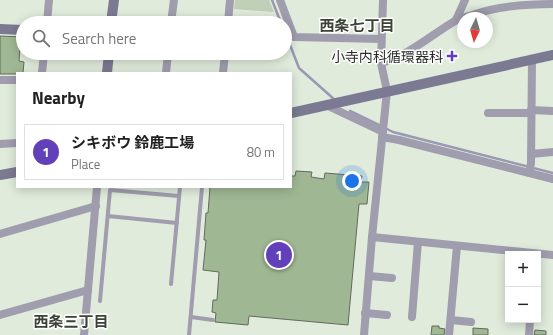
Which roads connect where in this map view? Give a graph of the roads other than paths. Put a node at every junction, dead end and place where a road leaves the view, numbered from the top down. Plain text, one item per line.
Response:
1 (49, 0) edge
2 (114, 0) edge
3 (174, 0) edge
4 (230, 0) edge
5 (280, 0) edge
6 (383, 0) edge
7 (465, 0) edge
8 (553, 4) edge
9 (48, 16) edge
10 (112, 16) edge
11 (172, 16) edge
12 (229, 16) edge
13 (286, 16) edge
14 (456, 20) junction
15 (0, 29) edge
16 (16, 30) edge
17 (292, 32) edge
18 (381, 39) junction
19 (553, 55) edge
20 (532, 59) junction
21 (43, 60) edge
22 (108, 60) edge
23 (167, 60) edge
24 (224, 60) edge
25 (381, 63) junction
26 (42, 72) edge
27 (107, 72) edge
28 (166, 72) edge
29 (223, 72) edge
30 (0, 80) edge
31 (16, 80) edge
32 (387, 91) junction
33 (326, 104) junction
34 (553, 111) edge
35 (531, 112) junction
36 (292, 113) edge
37 (488, 113) dead end
38 (383, 131) junction
39 (16, 143) edge
40 (0, 144) edge
41 (553, 152) edge
42 (531, 154) junction
43 (16, 172) edge
44 (529, 173) junction
45 (0, 176) edge
46 (553, 179) edge
47 (97, 188) edge
48 (180, 188) edge
49 (202, 188) edge
50 (179, 196) junction
51 (96, 206) junction
52 (108, 216) junction
53 (177, 223) junction
54 (0, 234) edge
55 (372, 237) junction
56 (418, 242) junction
57 (457, 246) junction
58 (506, 251) edge
59 (541, 254) edge
60 (553, 255) edge
61 (368, 276) junction
62 (392, 278) dead end
63 (171, 284) dead end
64 (88, 290) junction
65 (100, 302) dead end
66 (366, 313) junction
67 (0, 315) edge
68 (387, 315) dead end
69 (191, 317) junction
70 (412, 317) dead end
71 (213, 320) dead end
72 (451, 320) junction
73 (471, 322) dead end
74 (530, 323) edge
75 (84, 335) edge
76 (189, 335) edge
77 (364, 335) edge
78 (449, 335) edge
79 (529, 335) edge

1 - 9 street
2 - 10 street
3 - 11 street
4 - 12 street
5 - 13 street
6 - 18 street
7 - 14 street
8 - 14 street
14 - 25 street
15 - 16 street
17 - 18 street
18 - 25 street
19 - 20 street
20 - 32 street
20 - 35 street
21 - 26 street
22 - 27 street
23 - 28 street
24 - 29 street
25 - 32 street
30 - 31 street
32 - 33 street
32 - 38 street
33 - 36 street
33 - 38 street
34 - 35 street
35 - 37 street
35 - 42 street
38 - 44 street
38 - 55 street
39 - 40 street
41 - 42 street
42 - 44 street
43 - 45 street
44 - 46 street
47 - 51 street
48 - 50 lane
49 - 69 lane
50 - 52 lane
50 - 53 lane
51 - 54 street
51 - 64 street
52 - 53 lane
52 - 65 lane
53 - 63 lane
55 - 56 street
55 - 61 street
56 - 57 street
56 - 70 street
57 - 58 street
57 - 72 street
59 - 60 street
61 - 62 street
61 - 66 street
64 - 67 street
64 - 75 street
66 - 68 street
66 - 77 street
69 - 71 lane
69 - 76 lane
72 - 73 street
72 - 78 street
74 - 79 street

